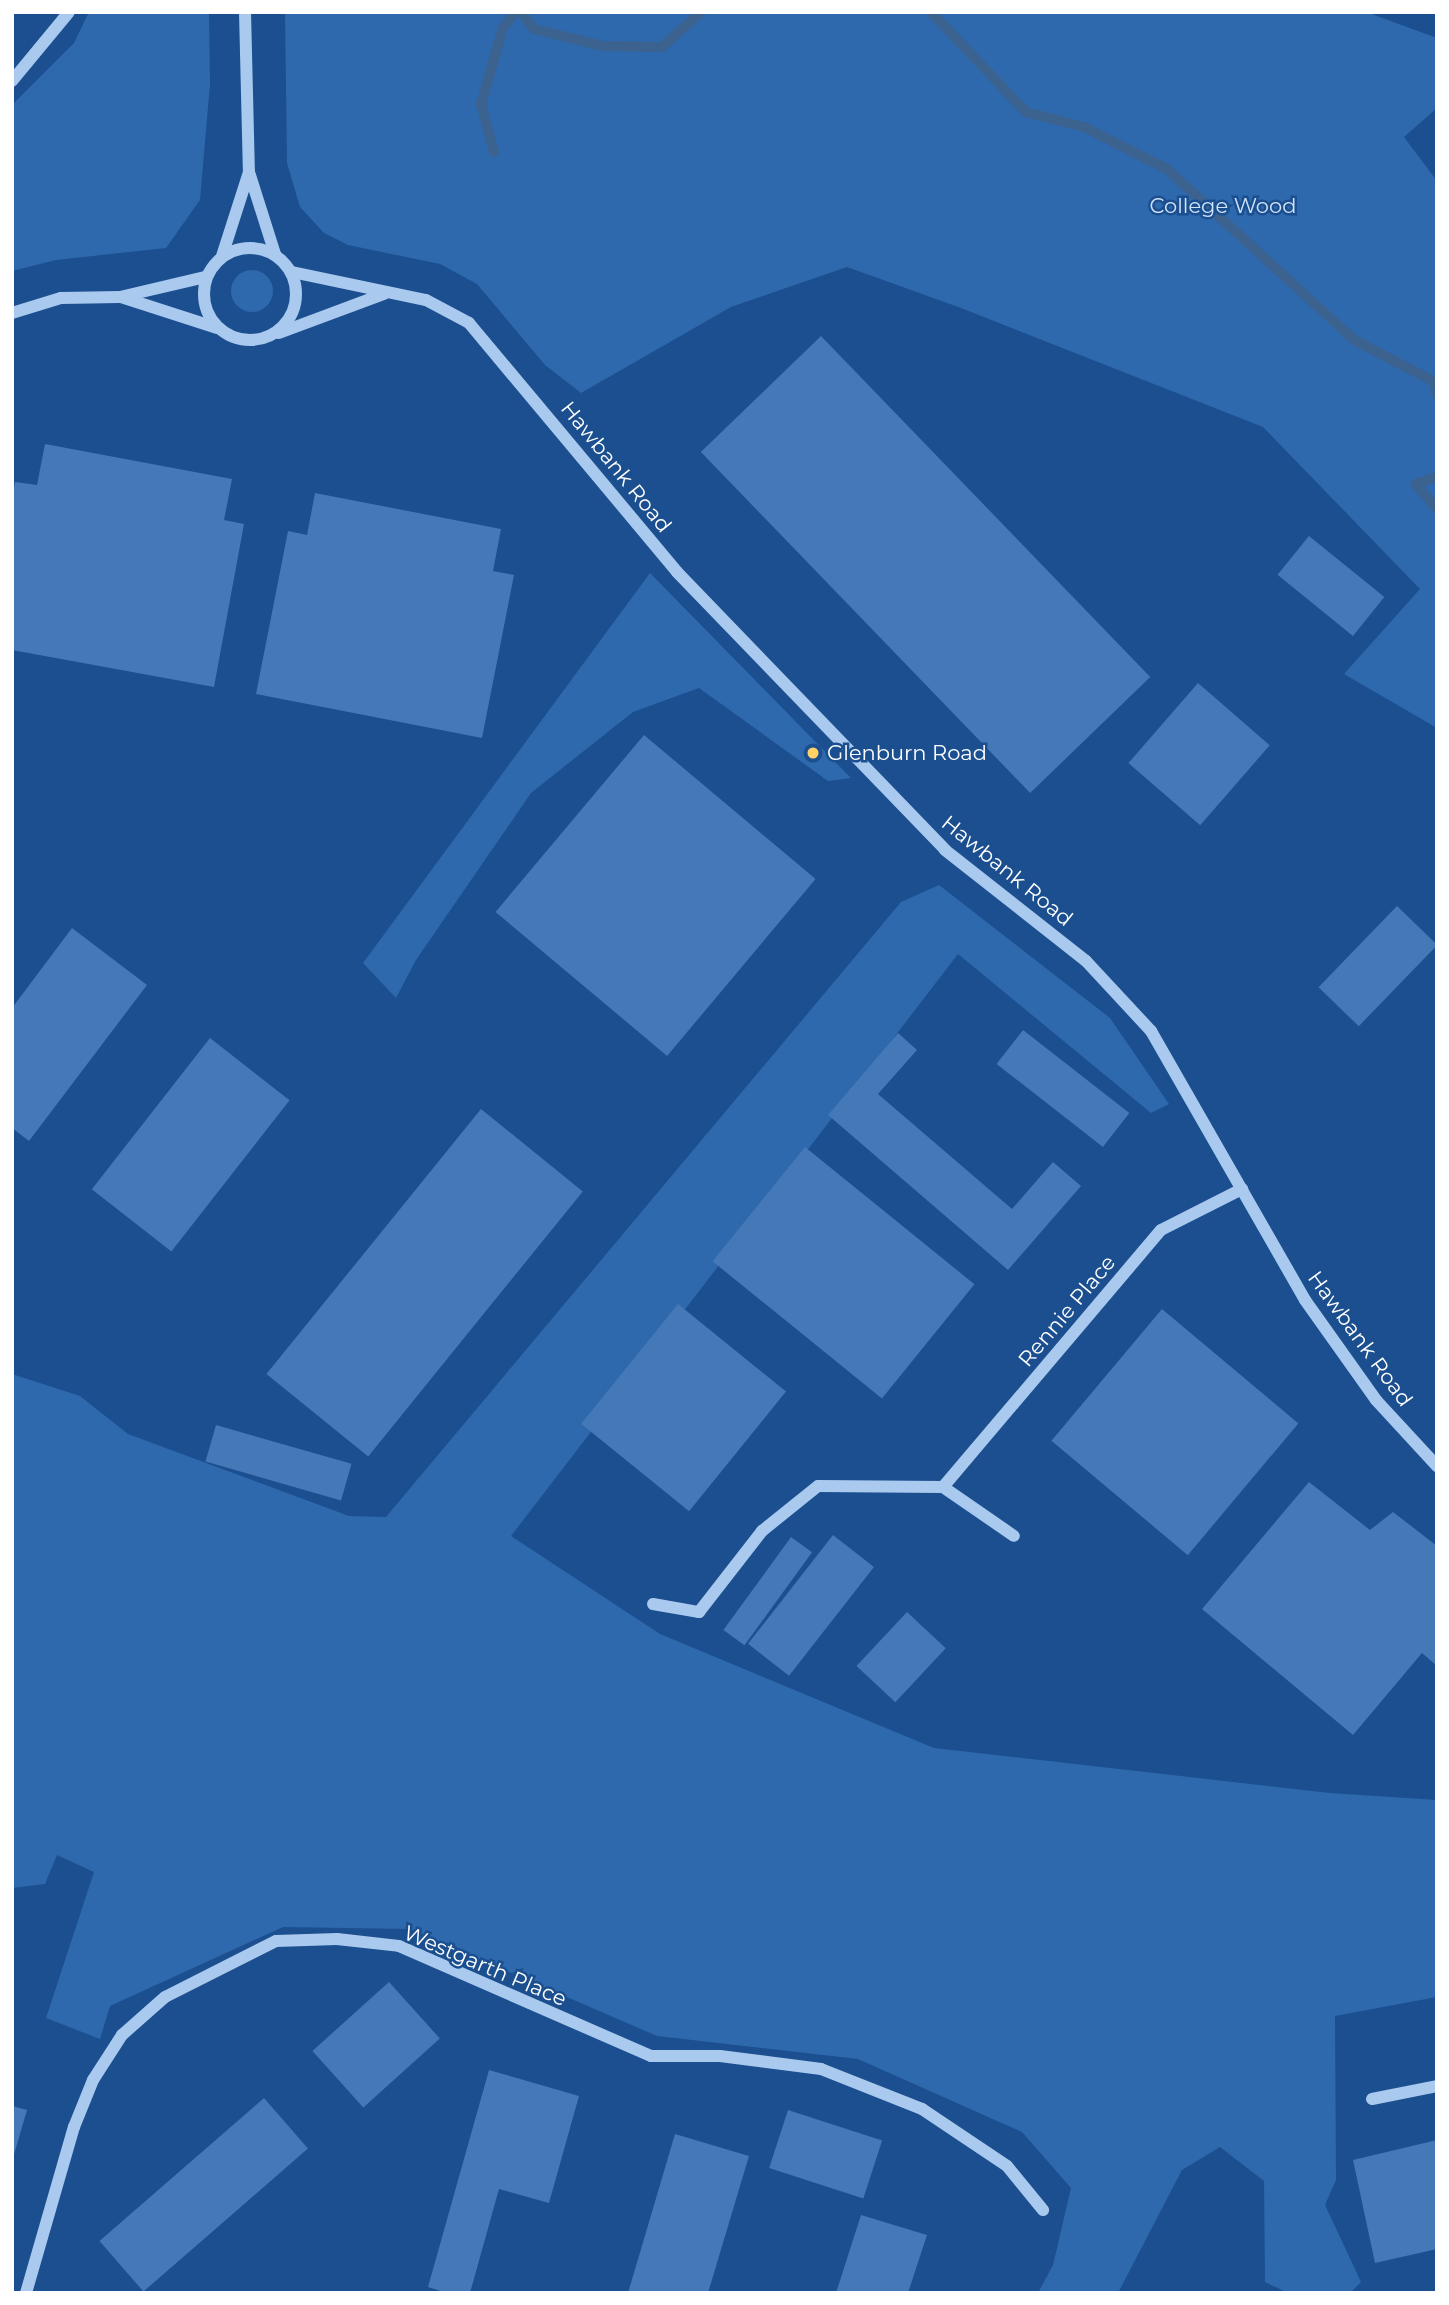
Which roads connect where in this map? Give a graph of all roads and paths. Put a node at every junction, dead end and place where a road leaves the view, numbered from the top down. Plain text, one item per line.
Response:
1 (69, 12) edge
2 (245, 12) edge
3 (12, 81) edge
4 (249, 172) junction
5 (275, 254) junction
6 (222, 256) junction
7 (292, 272) junction
8 (205, 277) junction
9 (384, 294) junction
10 (120, 297) junction
11 (12, 313) edge
12 (217, 328) junction
13 (274, 334) junction
14 (1242, 1189) junction
15 (1437, 1466) edge
16 (943, 1487) junction
17 (1014, 1536) dead end
18 (653, 1604) dead end
19 (1437, 2086) edge
20 (1372, 2099) dead end
21 (1043, 2210) dead end
22 (26, 2293) edge

1 - 3 street
2 - 4 street
4 - 5 street
4 - 6 street
5 - 6 street
5 - 7 street
6 - 8 street
7 - 9 street, Hawbank Road
7 - 13 street
8 - 10 street
8 - 12 street
9 - 13 street, Hawbank Road
9 - 14 street, Hawbank Road
10 - 11 street
10 - 12 street
12 - 13 street
14 - 15 street, Hawbank Road
14 - 16 street, Rennie Place
16 - 17 street
16 - 18 street
19 - 20 street
21 - 22 street, Westgarth Place

